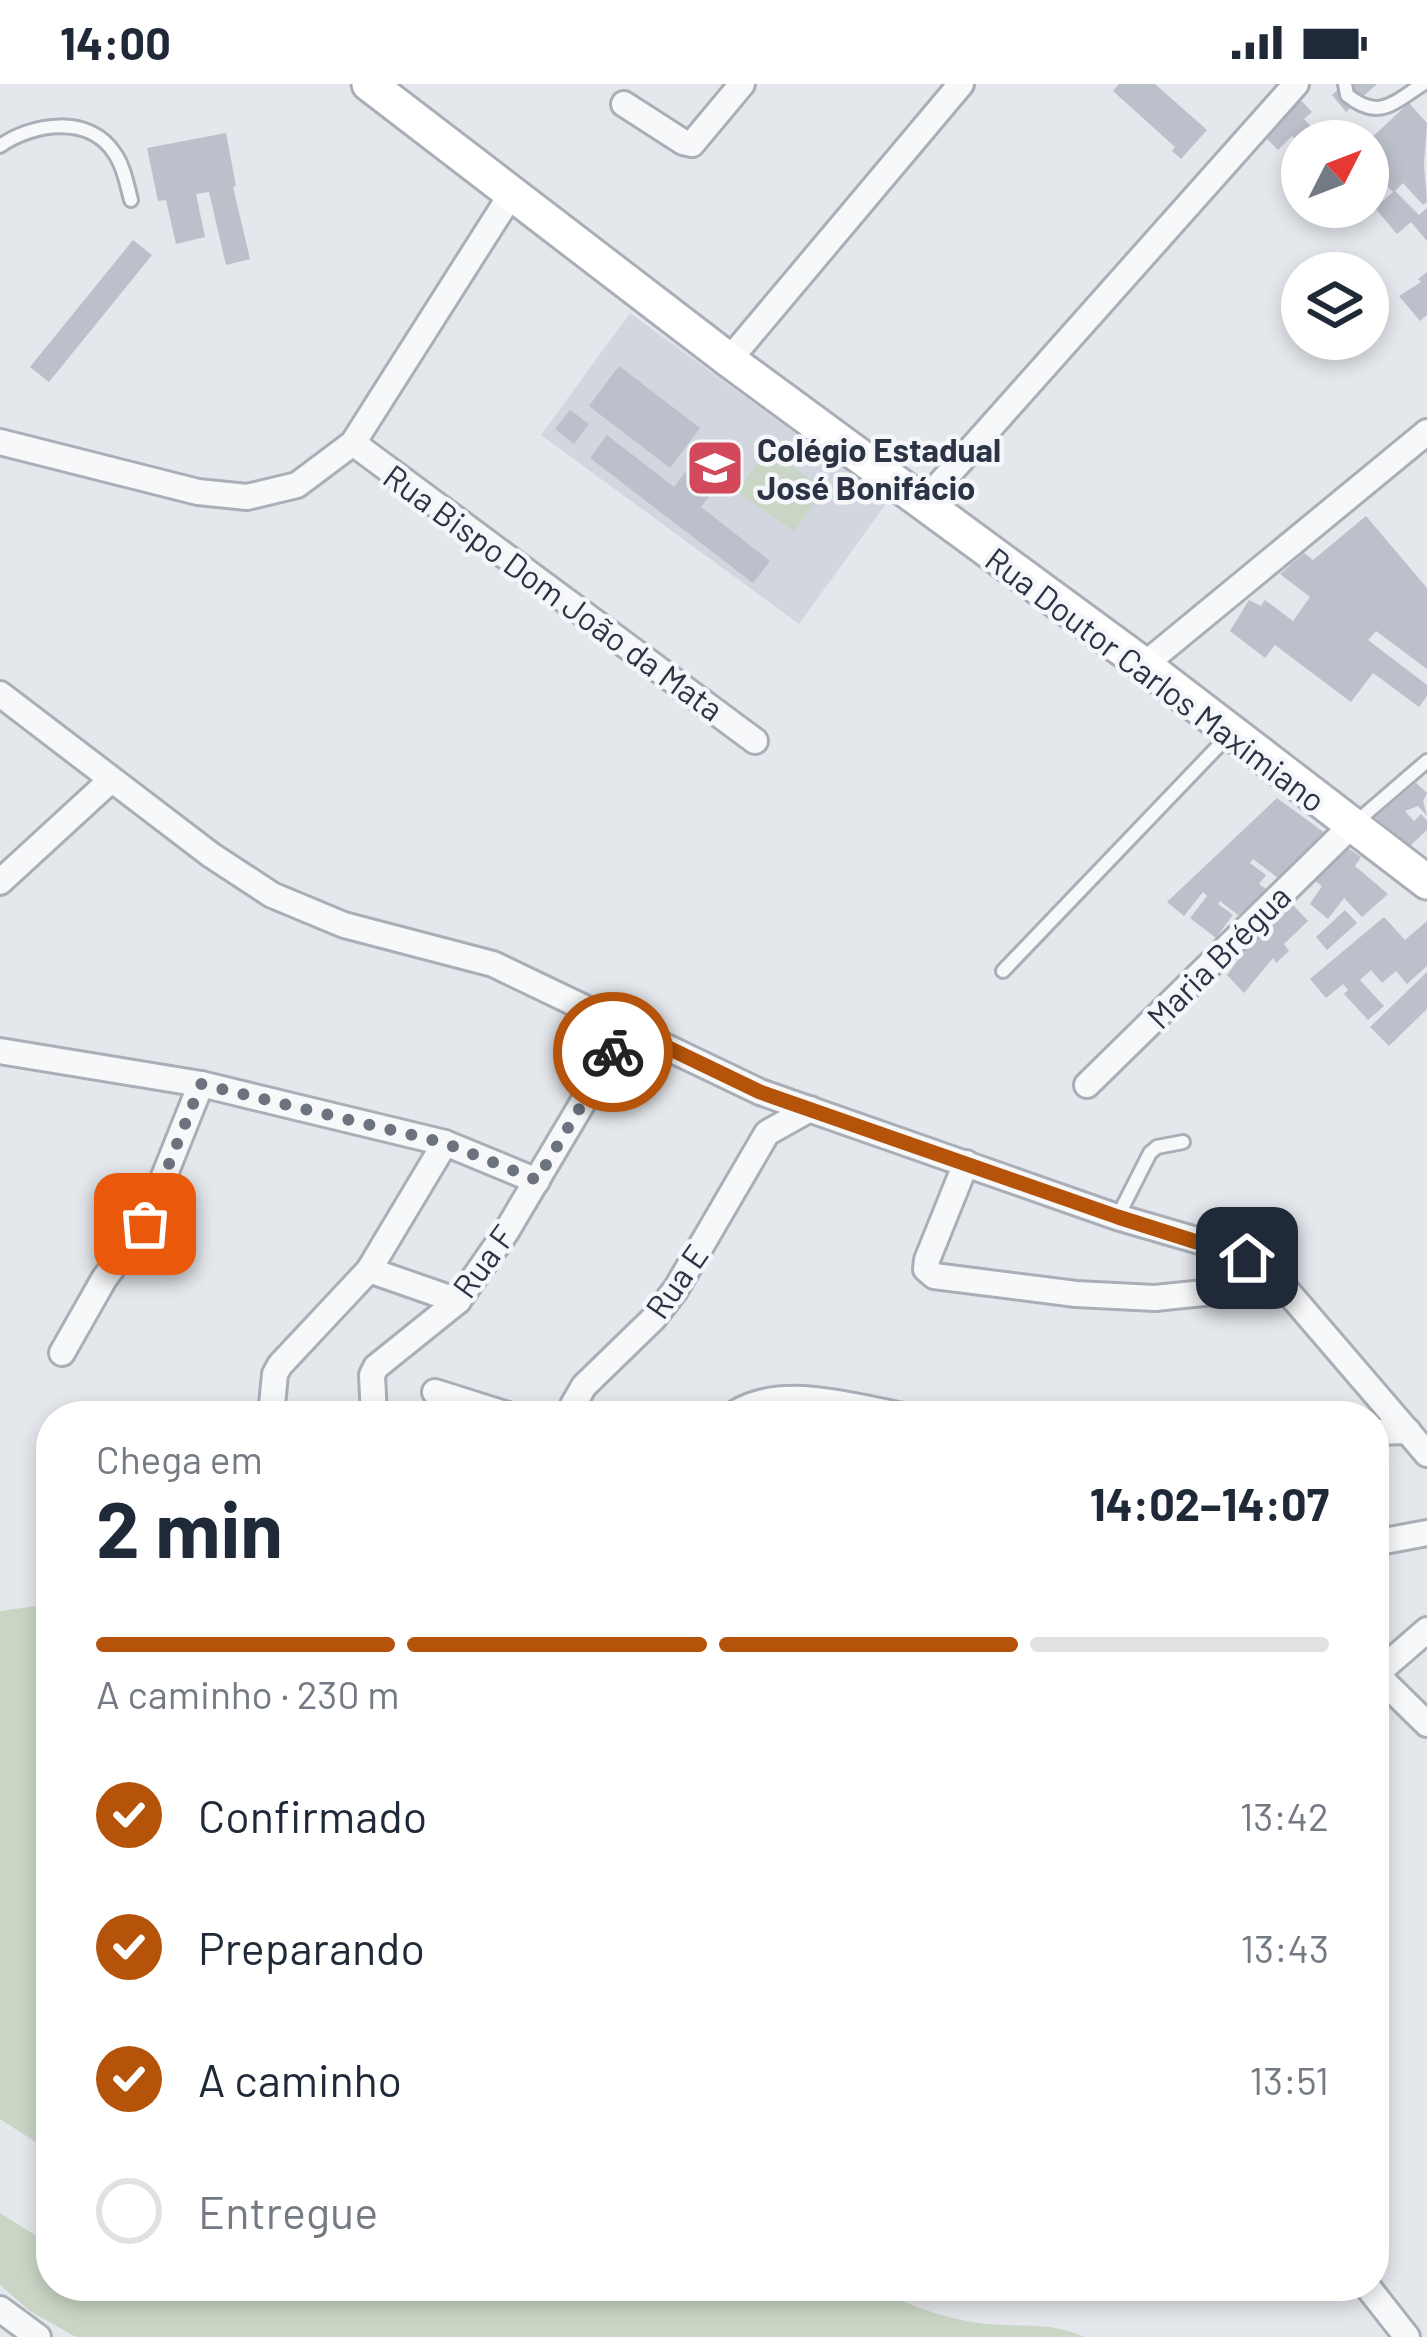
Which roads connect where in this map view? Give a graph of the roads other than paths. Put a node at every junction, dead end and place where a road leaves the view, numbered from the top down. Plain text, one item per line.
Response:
1 (369, 84) edge
2 (962, 84) edge
3 (1296, 84) edge
4 (1345, 84) edge
5 (1423, 84) edge
6 (731, 88) edge
7 (624, 104) dead end
8 (0, 146) edge
9 (512, 193) junction
10 (131, 200) dead end
11 (729, 359) junction
12 (1427, 431) edge
13 (0, 442) edge
14 (353, 443) junction
15 (923, 503) junction
16 (1144, 665) junction
17 (0, 694) edge
18 (1232, 732) junction
19 (755, 741) dead end
20 (1427, 761) edge
21 (111, 780) junction
22 (1350, 826) junction
23 (0, 882) edge
24 (1427, 882) edge
25 (1003, 971) dead end
26 (627, 1028) junction
27 (0, 1051) edge
28 (201, 1084) junction
29 (1087, 1085) dead end
30 (760, 1092) junction
31 (810, 1109) junction
32 (767, 1133) junction
33 (1183, 1142) dead end
34 (445, 1143) junction
35 (966, 1163) junction
36 (537, 1180) junction
37 (1118, 1217) junction
38 (369, 1270) junction
39 (1282, 1285) junction
40 (458, 1300) junction
41 (62, 1353) dead end
42 (435, 1392) dead end
43 (272, 1401) edge
44 (373, 1401) edge
45 (464, 1401) edge
46 (575, 1401) edge
47 (769, 1401) edge
48 (799, 1401) edge
49 (1382, 1401) edge
50 (1389, 1409) edge
51 (1408, 1431) junction
52 (1389, 1432) edge
53 (1427, 1454) edge
54 (1427, 1533) edge
55 (1389, 1540) edge
56 (1427, 1630) edge
57 (1389, 1663) edge
58 (1389, 1688) edge
59 (1427, 1724) edge
60 (1379, 2301) edge
61 (0, 2309) edge
62 (38, 2337) edge
63 (1407, 2337) edge

1 - 9 main road, Rua Doutor Carlos Maximiano
2 - 11 street
3 - 15 street
4 - 5 lane
6 - 7 street
8 - 10 lane
9 - 11 main road, Rua Doutor Carlos Maximiano
9 - 14 street
11 - 15 main road, Rua Doutor Carlos Maximiano
12 - 16 street
13 - 14 street
14 - 19 street, Rua Bispo Dom João da Mata
15 - 16 main road, Rua Doutor Carlos Maximiano
16 - 18 main road, Rua Doutor Carlos Maximiano
17 - 21 street
18 - 22 main road, Rua Doutor Carlos Maximiano
18 - 25 lane
20 - 22 lane
21 - 23 street
21 - 26 street
22 - 24 main road, Rua Doutor Carlos Maximiano
22 - 29 street, Maria Brégua
26 - 30 street
26 - 36 street, Rua F
27 - 28 street
28 - 34 street
28 - 41 street
30 - 31 street
30 - 32 street
31 - 32 street
31 - 35 street
32 - 46 street, Rua E
33 - 37 lane
34 - 36 street
34 - 38 street
35 - 37 street
35 - 39 street
36 - 40 street, Rua F
37 - 39 street
38 - 40 street
38 - 43 street
39 - 49 street
40 - 44 street, Rua F
42 - 45 street
47 - 48 street
50 - 51 street
51 - 52 street
51 - 53 street
54 - 55 street
56 - 57 street
58 - 59 street
60 - 63 street
61 - 62 street

